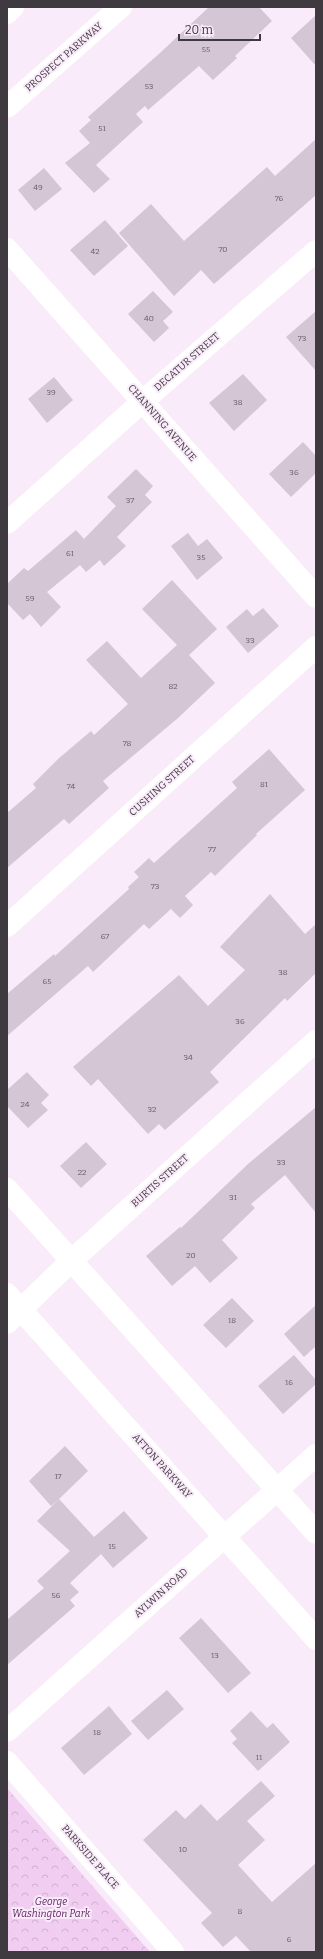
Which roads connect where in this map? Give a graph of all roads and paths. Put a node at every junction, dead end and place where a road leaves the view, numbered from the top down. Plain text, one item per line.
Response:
1 (13, 7) edge
2 (121, 7) edge
3 (7, 13) edge
4 (7, 107) edge
5 (7, 249) edge
6 (316, 251) edge
7 (142, 400) junction
8 (7, 523) edge
9 (316, 597) edge
10 (316, 647) edge
11 (7, 926) edge
12 (316, 1041) edge
13 (7, 1189) edge
14 (72, 1261) junction
15 (7, 1294) edge
16 (14, 1316) edge
17 (316, 1455) edge
18 (277, 1490) junction
19 (316, 1533) edge
20 (225, 1536) junction
21 (316, 1639) edge
22 (7, 1731) edge
23 (7, 1762) edge
24 (173, 1952) edge

1 - 3 street
2 - 4 street, PROSPECT PARKWAY
5 - 7 street, CHANNING AVENUE
6 - 7 street, DECATUR STREET
7 - 8 street, DECATUR STREET
7 - 9 street, CHANNING AVENUE
10 - 11 street, CUSHING STREET
12 - 14 street, BURTIS STREET
13 - 14 street
14 - 16 street, BURTIS STREET
14 - 18 street
15 - 16 street, AFTON PARKWAY
16 - 20 street, AFTON PARKWAY
17 - 18 street, AYLWIN ROAD
18 - 19 street
18 - 20 street, AYLWIN ROAD
20 - 21 street, AFTON PARKWAY
20 - 22 street, AYLWIN ROAD
23 - 24 street, PARKSIDE PLACE

